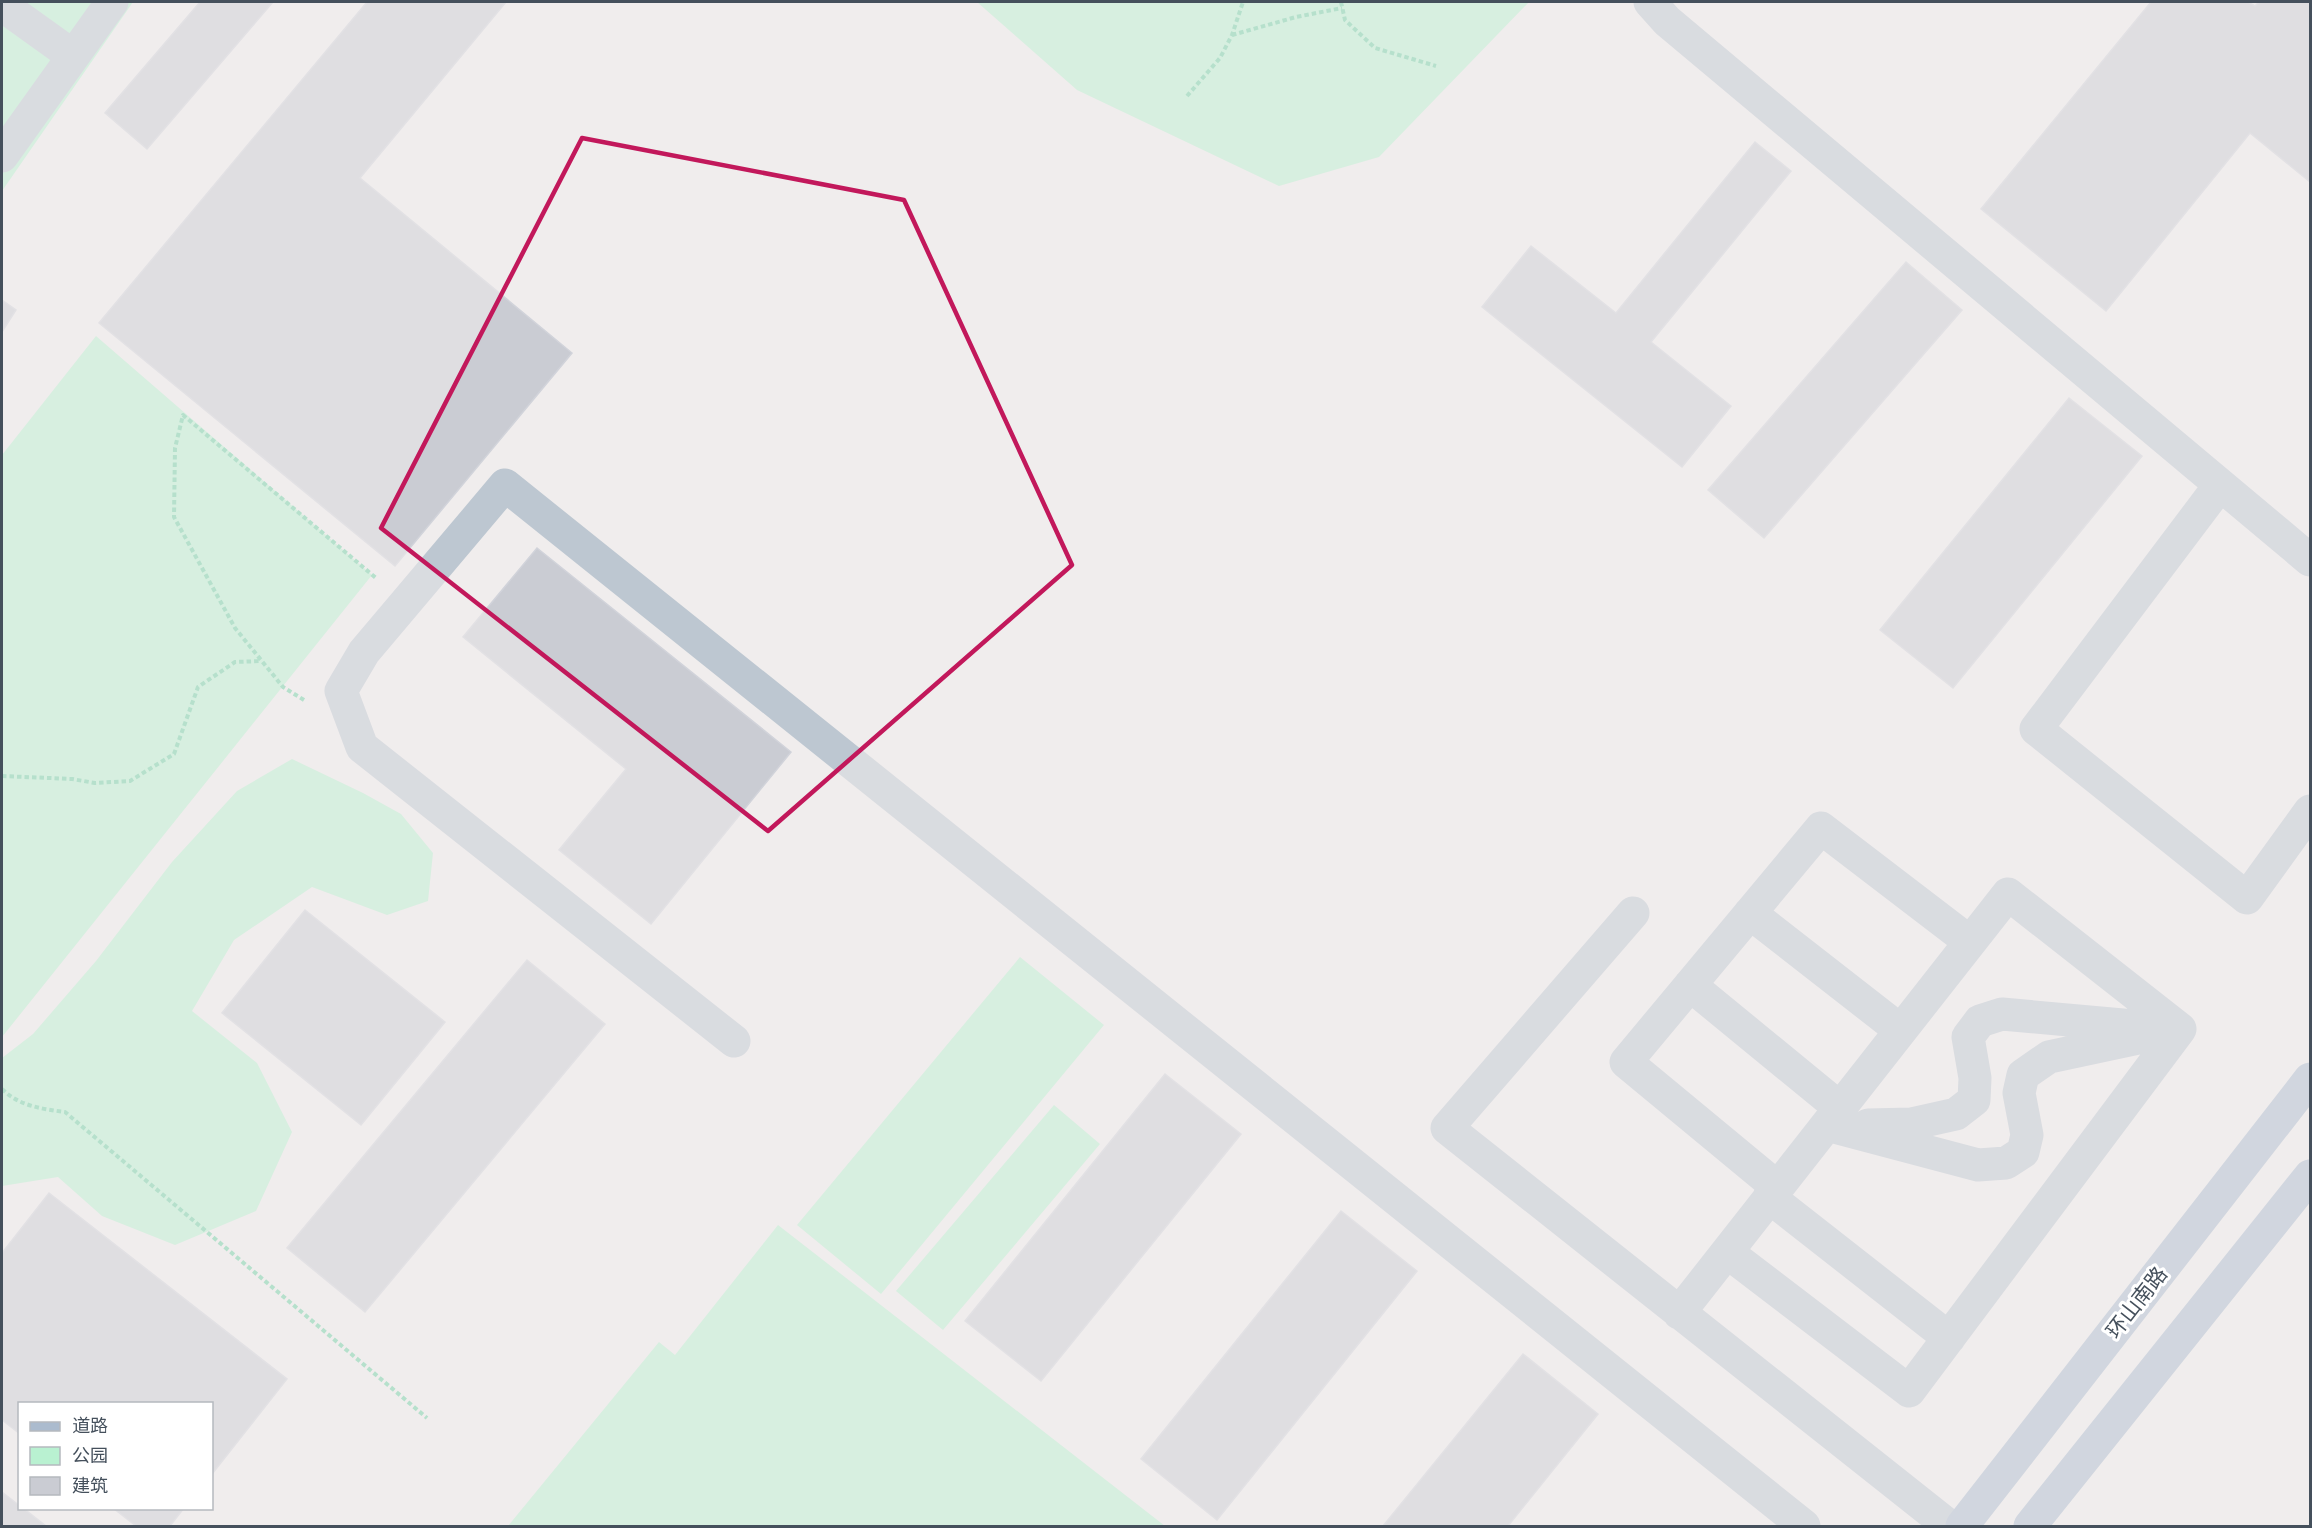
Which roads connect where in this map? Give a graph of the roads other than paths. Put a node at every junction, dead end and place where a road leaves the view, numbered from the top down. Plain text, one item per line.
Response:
1 (112, 2) edge
2 (1650, 2) edge
3 (2, 5) edge
4 (73, 56) junction
5 (2, 156) edge
6 (2220, 485) junction
7 (2310, 560) edge
8 (2310, 811) edge
9 (1633, 913) dead end
10 (1750, 913) junction
11 (1970, 942) junction
12 (1690, 985) junction
13 (2180, 1029) junction
14 (1900, 1030) junction
15 (734, 1041) dead end
16 (2310, 1079) edge
17 (1833, 1116) junction
18 (2310, 1176) edge
19 (1773, 1192) junction
20 (1727, 1252) junction
21 (1679, 1313) junction
22 (1950, 1338) junction
23 (1804, 1527) edge
24 (1949, 1527) edge
25 (1962, 1527) edge
26 (2030, 1527) edge

1 - 4 street
2 - 6 street
3 - 4 street
4 - 5 street
6 - 7 street
6 - 8 street
9 - 21 street
10 - 11 street
10 - 12 street
10 - 14 street
11 - 13 street
11 - 14 street
12 - 17 street
12 - 19 street
13 - 17 street
13 - 17 street
13 - 22 street
14 - 17 street
15 - 23 street
16 - 25 main road, 环山南路
17 - 19 street
18 - 26 main road
19 - 20 street
19 - 22 street
20 - 21 street
20 - 22 street
21 - 24 street

